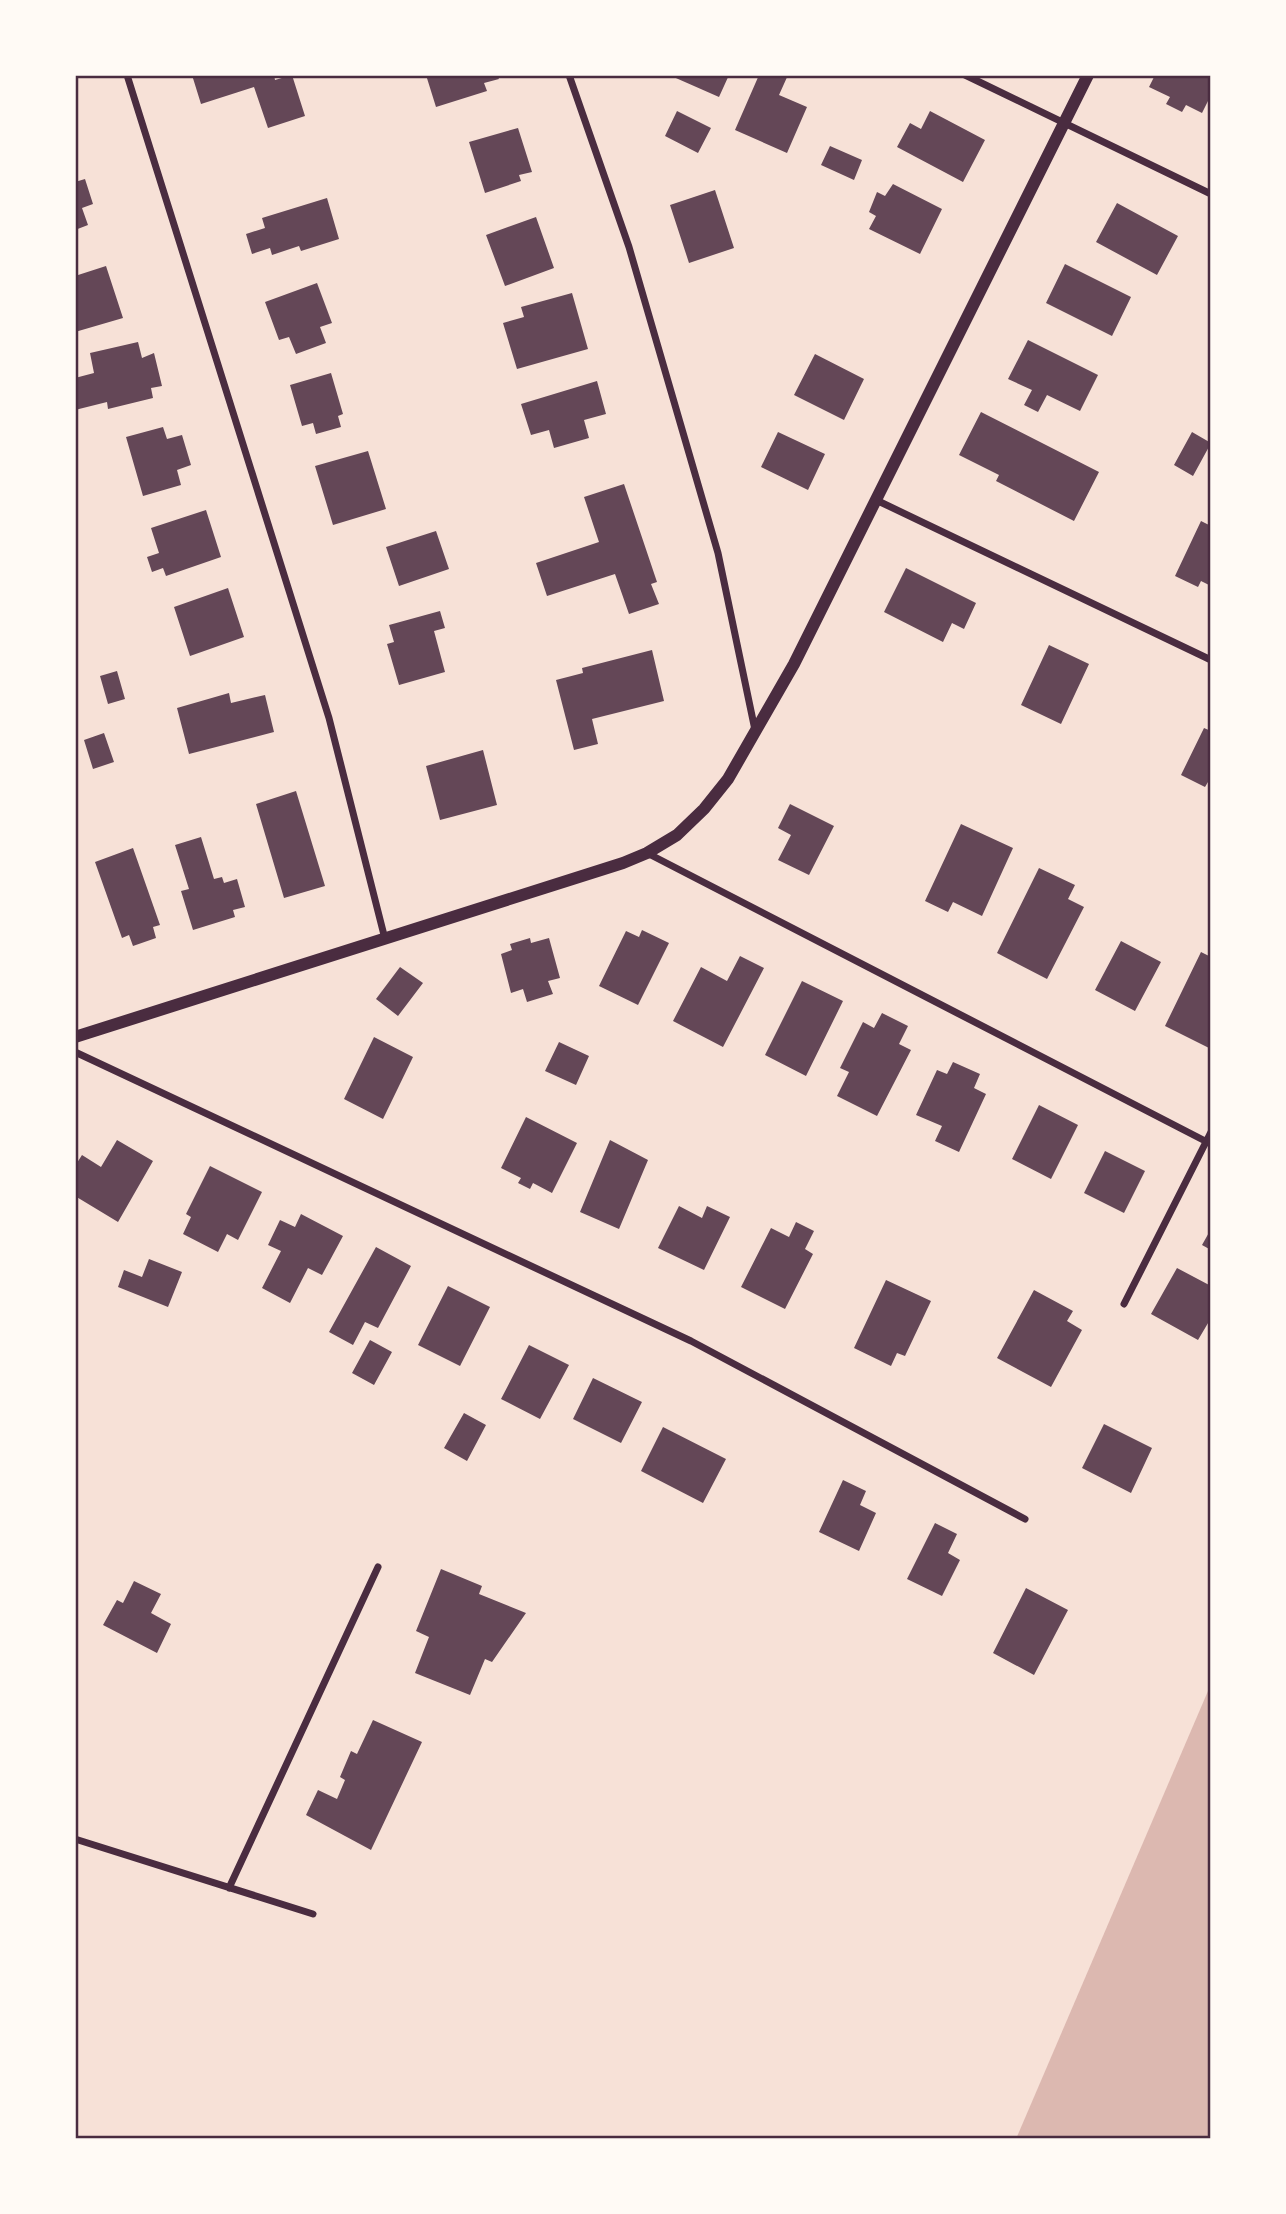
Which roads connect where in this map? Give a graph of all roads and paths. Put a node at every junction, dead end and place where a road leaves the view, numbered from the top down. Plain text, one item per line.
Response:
1 (127, 75) edge
2 (569, 75) edge
3 (965, 75) edge
4 (1088, 75) edge
5 (1064, 123) junction
6 (1211, 194) edge
7 (876, 500) junction
8 (1211, 660) edge
9 (755, 732) junction
10 (647, 853) junction
11 (385, 939) junction
12 (75, 1037) edge
13 (75, 1052) edge
14 (1211, 1132) edge
15 (1208, 1143) edge
16 (1124, 1304) dead end
17 (1025, 1519) dead end
18 (378, 1567) dead end
19 (75, 1839) edge
20 (229, 1888) junction
21 (313, 1914) dead end

1 - 11 street
2 - 9 street
3 - 5 street
4 - 5 street
5 - 6 street
5 - 7 street
7 - 8 street
7 - 9 street
9 - 10 street
10 - 11 street
10 - 15 street
11 - 12 street
13 - 17 street
14 - 15 street
15 - 16 street
18 - 20 street
19 - 20 street
20 - 21 street

